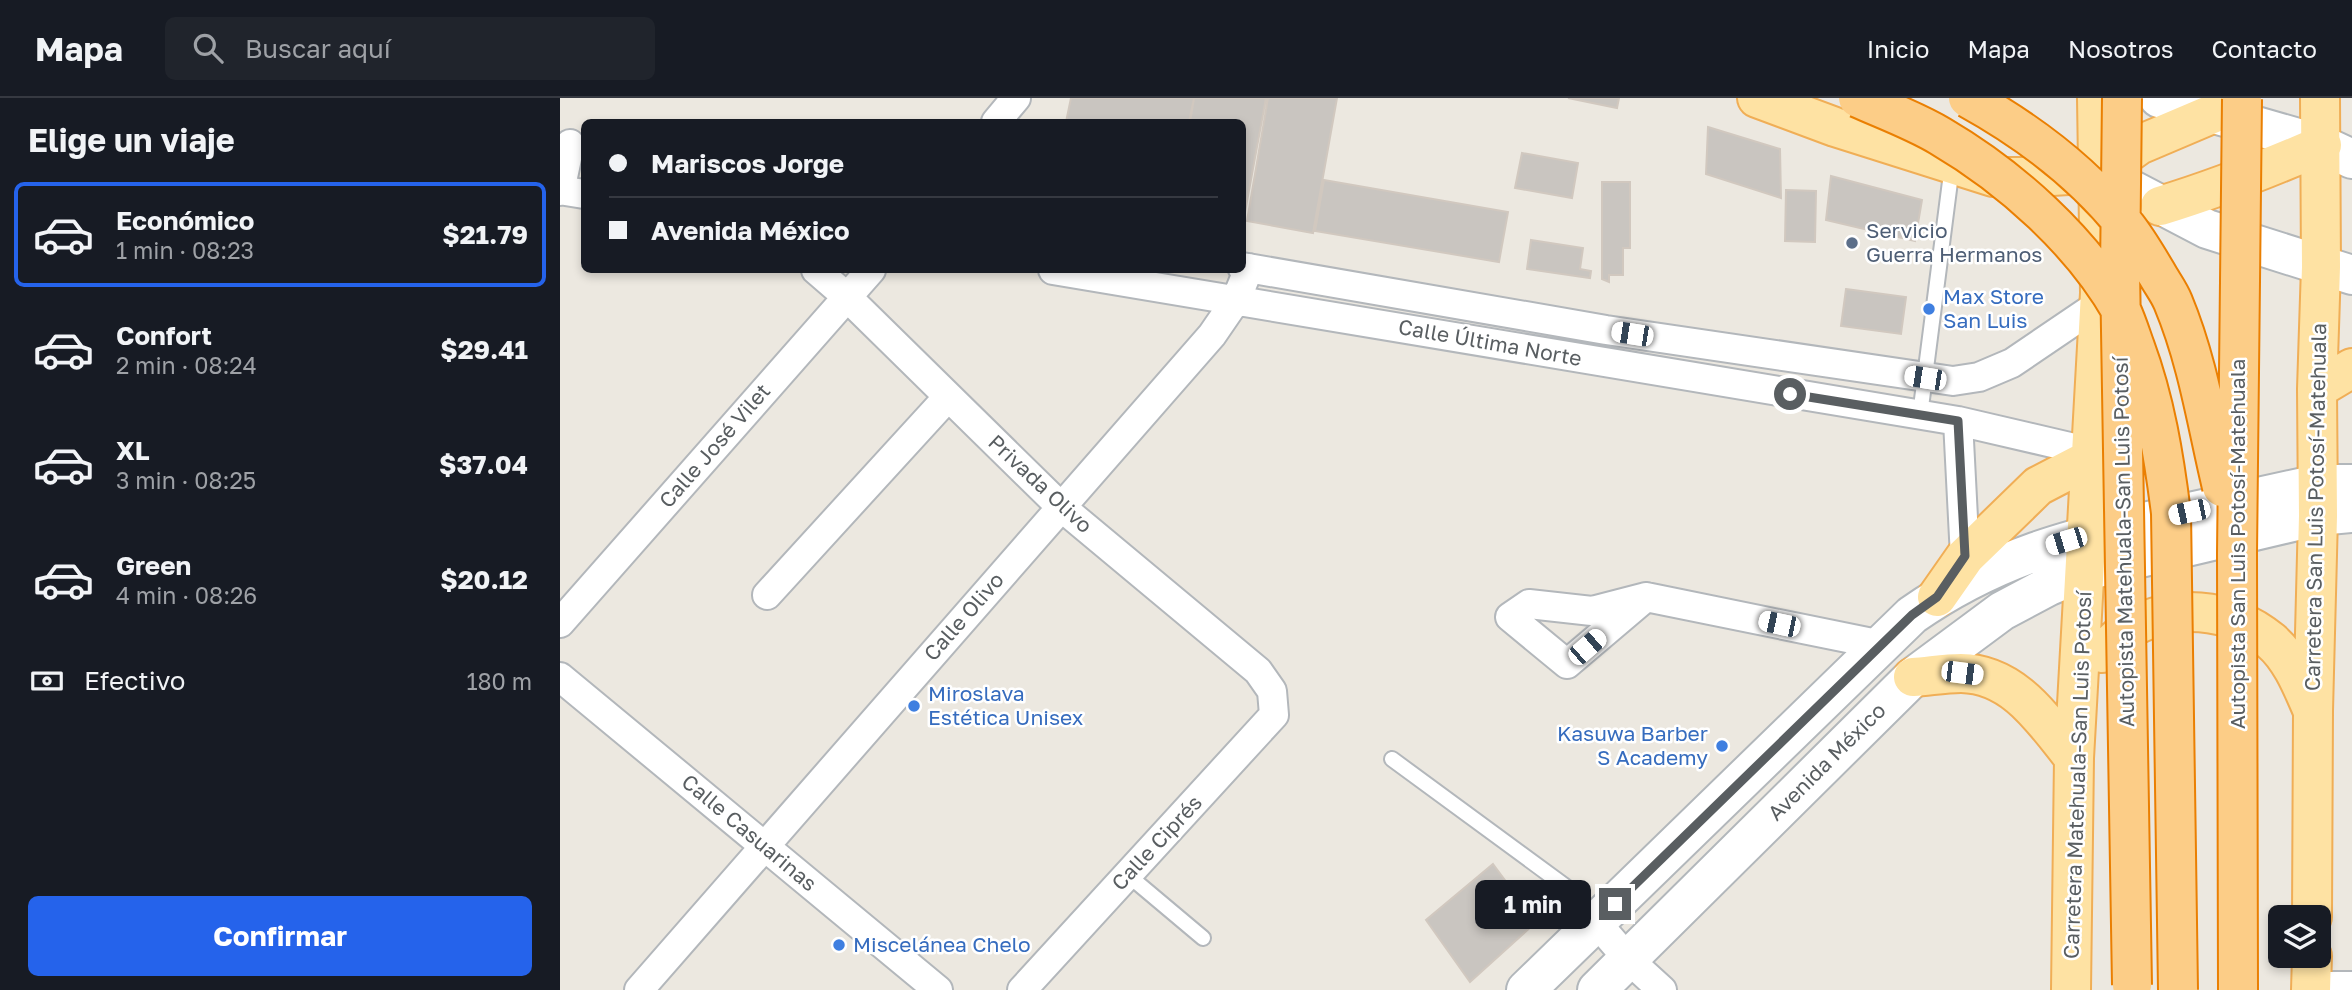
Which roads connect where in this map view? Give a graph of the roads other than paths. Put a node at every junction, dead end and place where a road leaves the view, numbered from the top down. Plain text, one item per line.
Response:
1 (1016, 98) edge
2 (1757, 98) edge
3 (1858, 98) edge
4 (1882, 98) edge
5 (1968, 98) edge
6 (2097, 98) edge
7 (2104, 98) edge
8 (2122, 98) edge
9 (2159, 98) edge
10 (2320, 98) edge
11 (2227, 106) edge
12 (998, 119) edge
13 (1835, 127) junction
14 (571, 144) edge
15 (2337, 152) edge
16 (1952, 164) junction
17 (2100, 173) junction
18 (1993, 177) junction
19 (560, 191) edge
20 (581, 194) edge
21 (2160, 206) junction
22 (1246, 267) edge
23 (2337, 271) edge
24 (819, 273) edge
25 (868, 273) edge
26 (1071, 273) edge
27 (1244, 273) edge
28 (2106, 289) junction
29 (846, 296) junction
30 (1236, 300) junction
31 (2352, 368) edge
32 (1925, 378) junction
33 (2317, 389) junction
34 (948, 397) junction
35 (1920, 415) junction
36 (1958, 421) junction
37 (2090, 455) junction
38 (2335, 499) edge
39 (1060, 506) junction
40 (2086, 553) junction
41 (2237, 554) junction
42 (1965, 556) junction
43 (766, 595) dead end
44 (1646, 597) dead end
45 (1937, 597) junction
46 (560, 624) edge
47 (1882, 645) junction
48 (560, 677) edge
49 (1913, 677) junction
50 (1272, 691) joint
51 (2077, 692) junction
52 (2313, 711) junction
53 (2074, 758) junction
54 (1392, 759) dead end
55 (765, 846) junction
56 (1128, 874) junction
57 (2312, 905) edge
58 (1596, 922) junction
59 (1203, 938) dead end
60 (1628, 959) junction
61 (2312, 977) edge
62 (2132, 985) dead end
63 (2352, 986) edge
64 (639, 990) edge
65 (938, 990) edge
66 (1022, 990) edge
67 (1526, 990) edge
68 (1597, 990) edge
69 (1662, 990) edge
70 (2071, 990) edge
71 (2178, 990) edge
72 (2238, 990) edge

1 - 12 street
2 - 13 main road
3 - 71 highway, bridge
4 - 13 main road
5 - 41 highway, bridge
6 - 17 main road, Carretera Matehuala-San Luis Potosí
7 - 28 highway, bridge
8 - 28 highway, Autopista Matehuala-San Luis Potosí, bridge
9 - 11 street
10 - 15 main road, Carretera San Luis Potosí-Matehuala
11 - 15 street
11 - 17 main road
11 - 41 highway, Autopista San Luis Potosí-Matehuala, bridge
13 - 16 main road
14 - 19 street
15 - 21 main road
15 - 23 main road, Carretera San Luis Potosí-Matehuala
16 - 18 main road
16 - 32 lane
17 - 18 main road
17 - 21 street
17 - 28 main road, Carretera Matehuala-San Luis Potosí
18 - 28 main road
19 - 20 street
21 - 23 street
22 - 32 street, Calle Última Norte
23 - 33 main road, Carretera San Luis Potosí-Matehuala
24 - 29 street, Privada Olivo
25 - 29 street, Calle José Vilet
26 - 30 street, Calle Última Norte
27 - 30 street, Calle Olivo
28 - 32 street, Calle Última Norte
28 - 37 main road, Carretera Matehuala-San Luis Potosí
28 - 62 highway, Autopista Matehuala-San Luis Potosí, bridge
29 - 34 street, Privada Olivo
29 - 46 street, Calle José Vilet
30 - 35 street, Calle Última Norte
30 - 39 street, Calle Olivo
31 - 33 main road
32 - 35 lane
33 - 38 main road, Carretera San Luis Potosí-Matehuala
34 - 39 street, Privada Olivo
34 - 43 street
35 - 36 street, Calle Última Norte
36 - 37 street, Calle Última Norte
36 - 42 street
37 - 40 main road, Carretera Matehuala-San Luis Potosí
37 - 42 main road
38 - 40 street
38 - 52 main road, Carretera San Luis Potosí-Matehuala
39 - 50 street, Privada Olivo
39 - 55 street, Calle Olivo
40 - 45 street
40 - 49 street, Avenida México
40 - 51 main road, Carretera Matehuala-San Luis Potosí
41 - 72 highway, Autopista San Luis Potosí-Matehuala, bridge
42 - 45 main road
44 - 47 street
45 - 47 street
47 - 58 street
48 - 55 street, Calle Casuarinas
49 - 53 main road
49 - 60 street, Avenida México
50 - 56 street, Calle Ciprés
51 - 52 main road
51 - 53 main road, Carretera Matehuala-San Luis Potosí
52 - 57 main road, Carretera San Luis Potosí-Matehuala
53 - 70 main road, Carretera Matehuala-San Luis Potosí
54 - 58 lane
55 - 64 street, Calle Olivo
55 - 65 street, Calle Casuarinas
56 - 59 lane
56 - 66 street, Calle Ciprés
58 - 60 street
58 - 67 street
60 - 68 street, Avenida México
60 - 69 street
61 - 63 street

